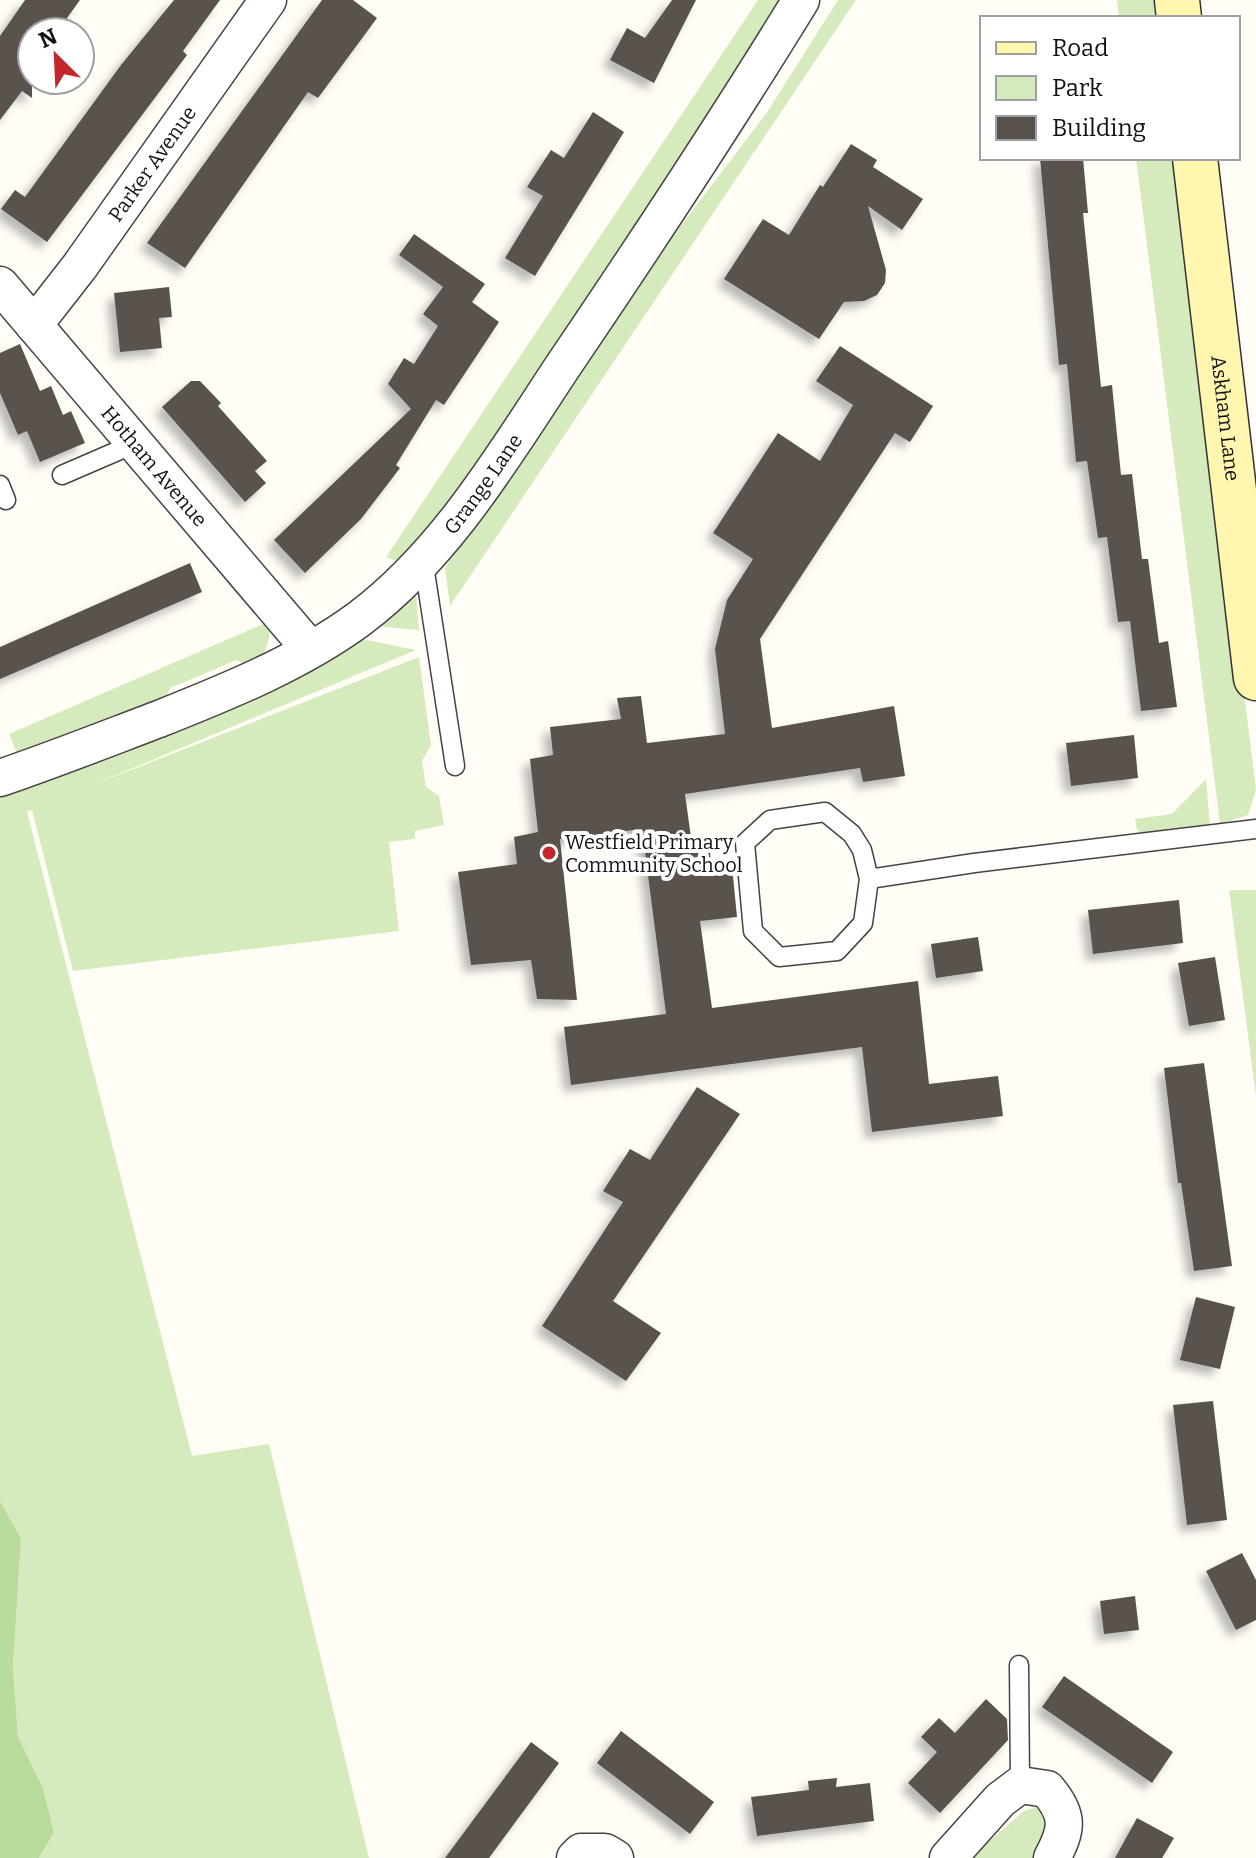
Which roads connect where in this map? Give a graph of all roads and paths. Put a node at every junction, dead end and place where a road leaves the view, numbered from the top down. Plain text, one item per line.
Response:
1 (268, 0) edge
2 (801, 0) edge
3 (1195, 160) edge
4 (0, 285) edge
5 (34, 325) junction
6 (136, 443) junction
7 (62, 475) dead end
8 (423, 559) junction
9 (310, 649) junction
10 (1256, 678) edge
11 (455, 766) dead end
12 (0, 778) edge
13 (1256, 829) edge
14 (869, 879) junction
15 (1019, 1665) dead end
16 (1020, 1785) junction
17 (575, 1858) edge
18 (615, 1858) edge
19 (948, 1858) edge
20 (1052, 1858) edge

1 - 5 street, Parker Avenue
2 - 8 street, Grange Lane
3 - 10 street, Askham Lane
4 - 5 street, Hotham Avenue
5 - 6 street, Hotham Avenue
6 - 7 lane
6 - 9 street, Hotham Avenue
8 - 9 street, Grange Lane
8 - 11 lane
9 - 12 street, Grange Lane
13 - 14 lane
14 - 14 lane
15 - 16 lane
16 - 19 street
16 - 20 street
17 - 18 street

